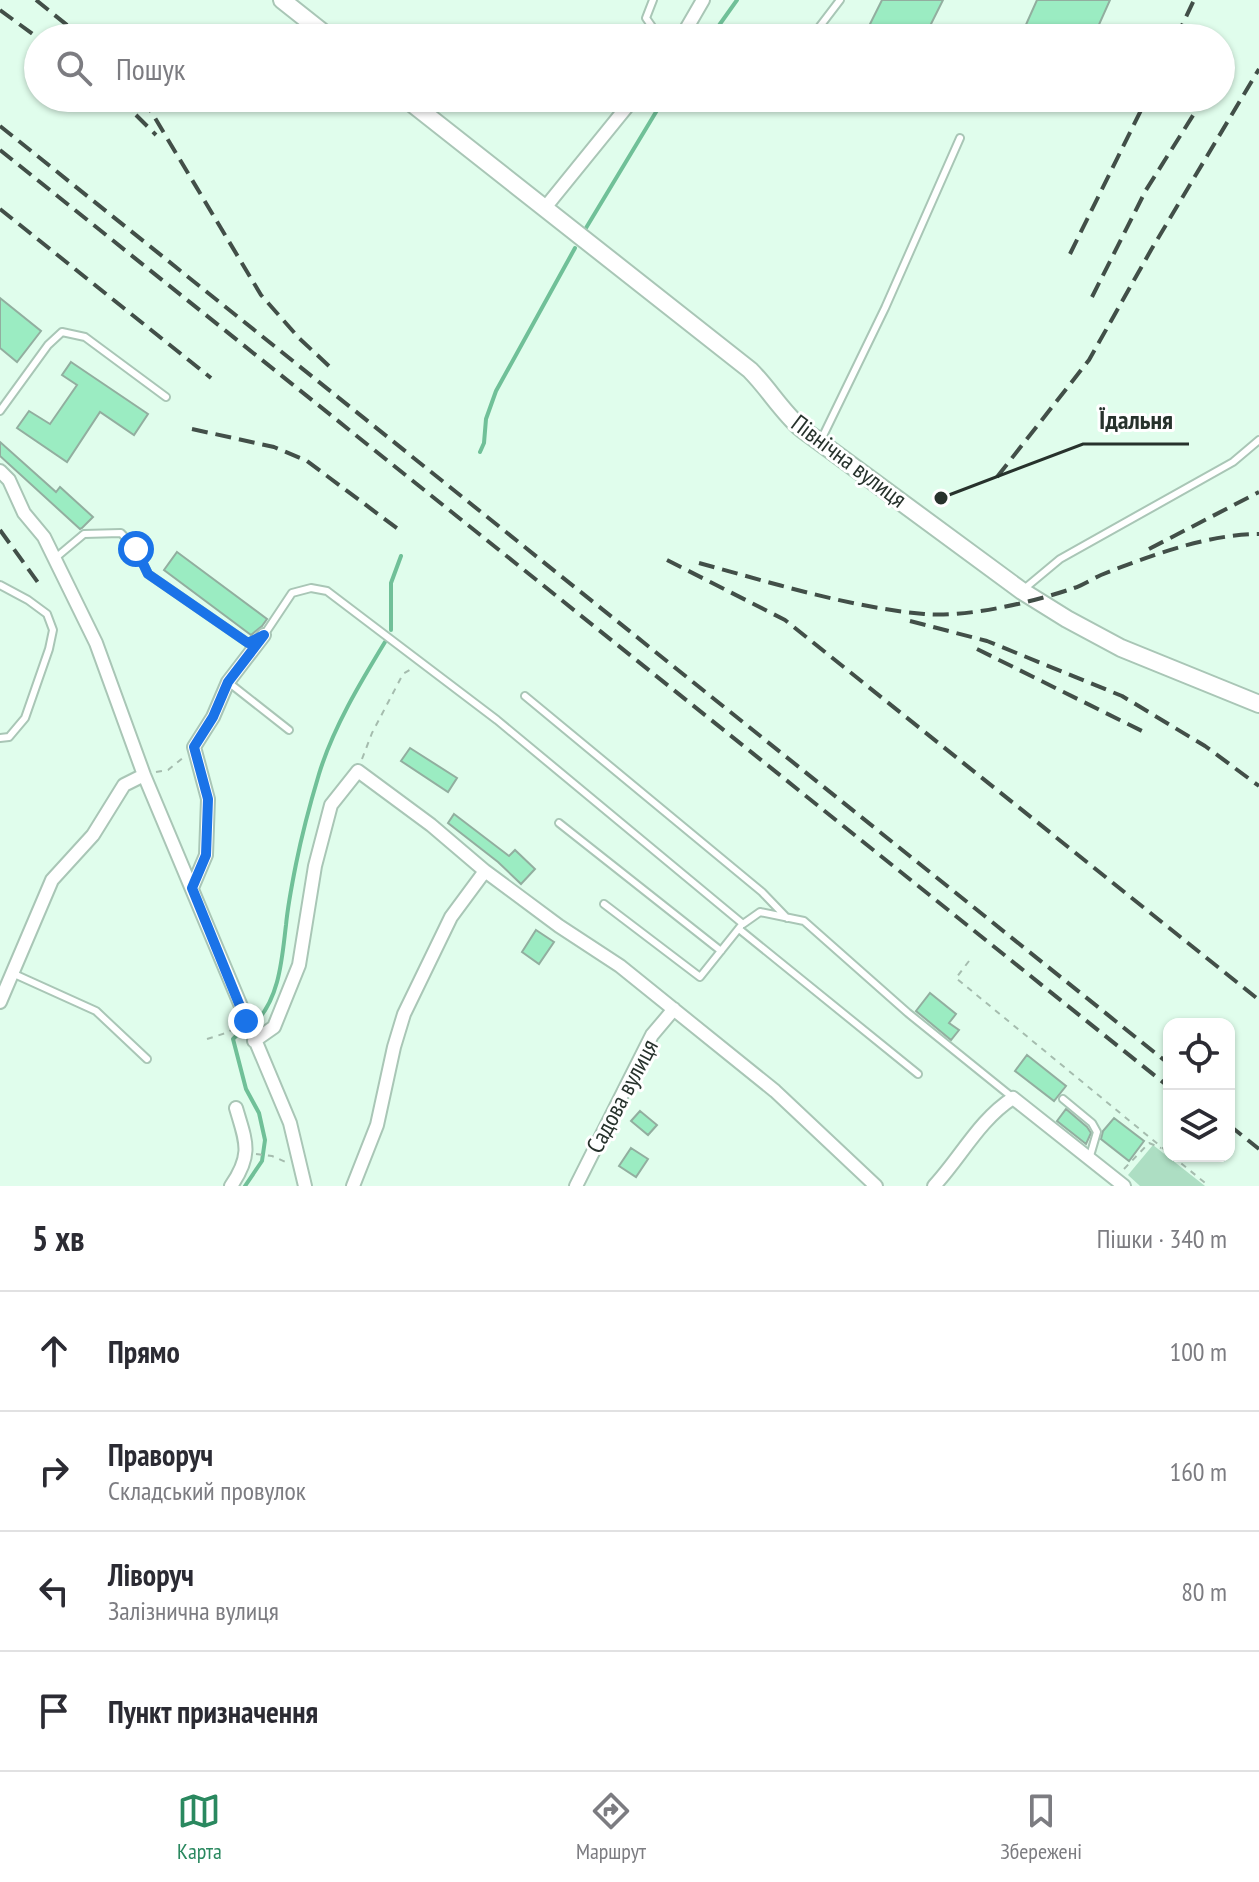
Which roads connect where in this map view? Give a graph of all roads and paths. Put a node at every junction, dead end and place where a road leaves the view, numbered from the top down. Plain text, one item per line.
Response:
1 (282, 0) edge
2 (653, 0) edge
3 (703, 0) edge
4 (840, 0) edge
5 (312, 24) edge
6 (650, 24) edge
7 (689, 24) edge
8 (822, 24) edge
9 (423, 112) edge
10 (623, 112) edge
11 (960, 138) dead end
12 (544, 209) junction
13 (166, 397) dead end
14 (0, 411) edge
15 (1259, 440) edge
16 (820, 443) junction
17 (0, 471) edge
18 (53, 560) junction
19 (0, 585) edge
20 (1022, 591) junction
21 (264, 635) junction
22 (423, 662) junction
23 (228, 682) junction
24 (525, 696) dead end
25 (1259, 704) edge
26 (289, 730) dead end
27 (0, 738) edge
28 (194, 747) junction
29 (358, 771) junction
30 (144, 775) junction
31 (559, 823) dead end
32 (485, 871) junction
33 (192, 888) junction
34 (604, 904) dead end
35 (787, 918) junction
36 (741, 927) junction
37 (721, 951) junction
38 (969, 961) dead end
39 (12, 973) junction
40 (0, 1002) edge
41 (674, 1009) junction
42 (249, 1027) junction
43 (207, 1039) dead end
44 (147, 1059) dead end
45 (918, 1074) dead end
46 (1013, 1098) junction
47 (1063, 1099) dead end
48 (236, 1108) dead end
49 (1163, 1148) edge
50 (1163, 1149) edge
51 (257, 1154) dead end
52 (272, 1156) dead end
53 (1090, 1156) junction
54 (1179, 1162) edge
55 (1120, 1182) edge
56 (231, 1186) edge
57 (305, 1186) edge
58 (353, 1186) edge
59 (576, 1186) edge
60 (876, 1186) edge
61 (934, 1186) edge
62 (1209, 1186) edge

1 - 5 street
2 - 6 lane
3 - 7 street
4 - 8 lane
9 - 12 street, Північна вулиця
10 - 12 street
11 - 16 lane
12 - 16 street, Північна вулиця
13 - 14 lane
15 - 20 lane
16 - 20 street, Північна вулиця
17 - 18 street
18 - 21 lane
18 - 30 street
19 - 27 lane
20 - 25 street, Північна вулиця
21 - 22 lane
21 - 23 street
22 - 29 path
22 - 36 lane
23 - 26 lane
23 - 28 street
24 - 35 lane
28 - 30 path
28 - 33 street
29 - 32 street
29 - 42 street
30 - 33 street
30 - 39 street
31 - 37 lane
32 - 41 street
32 - 58 street
33 - 42 street
34 - 37 lane
35 - 36 lane
35 - 46 lane
36 - 37 lane
36 - 45 lane
38 - 49 path
39 - 40 street
39 - 44 lane
41 - 59 street, Садова вулиця
41 - 60 street
42 - 43 path
42 - 57 street
46 - 53 street
46 - 61 street
47 - 53 lane
48 - 56 street
50 - 55 path
51 - 52 path
53 - 55 street
54 - 62 path

